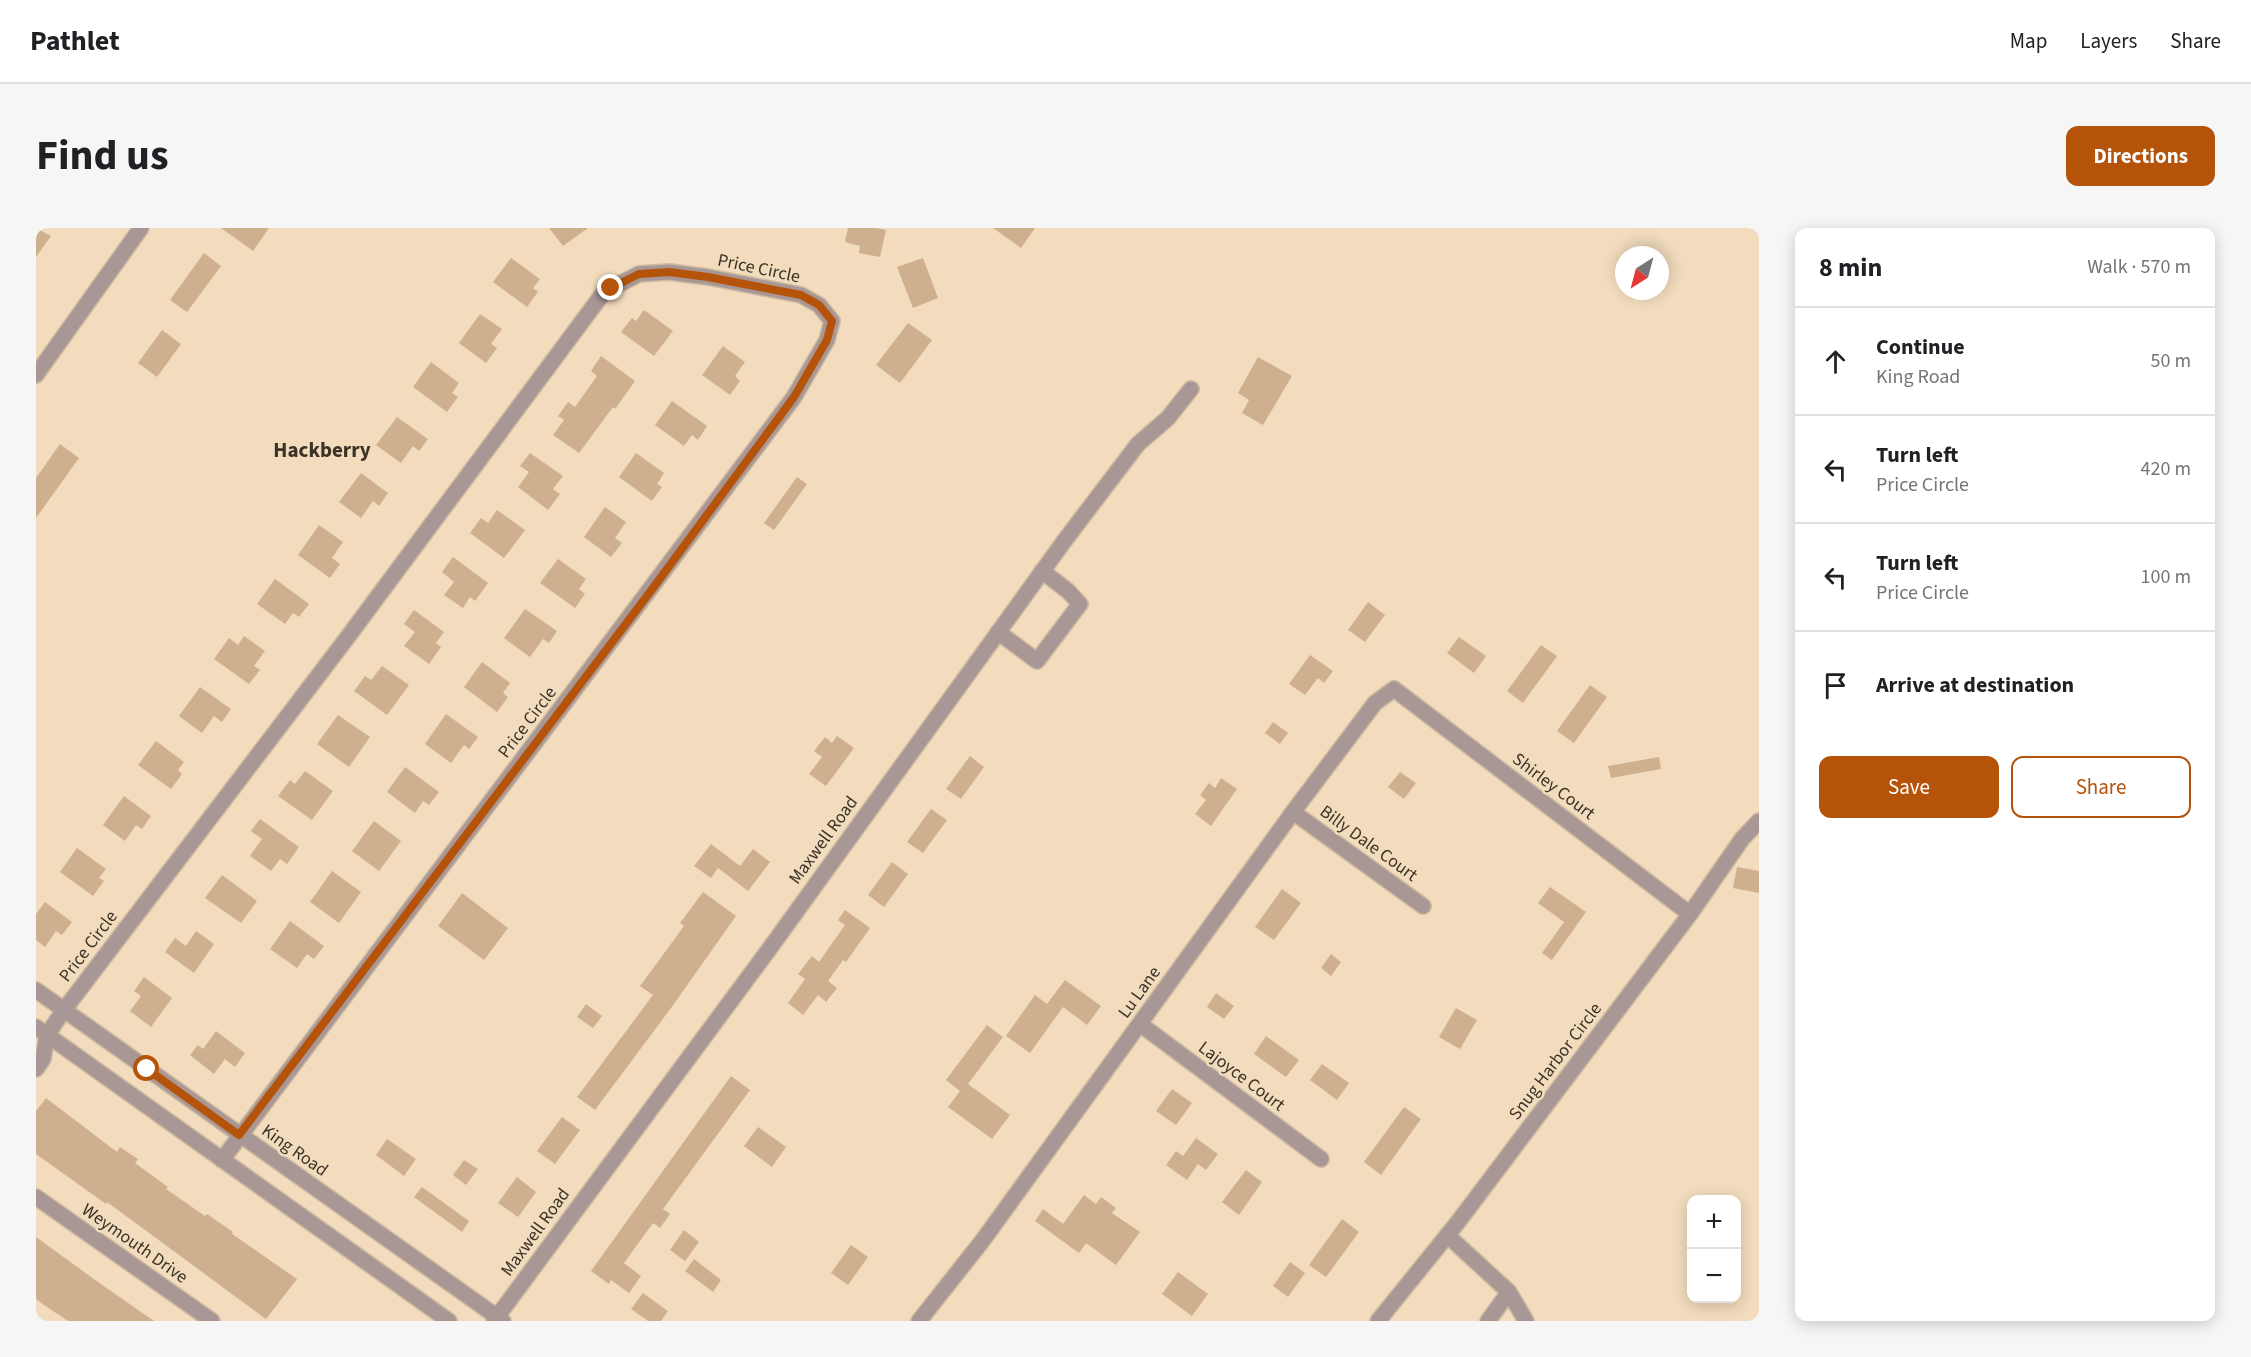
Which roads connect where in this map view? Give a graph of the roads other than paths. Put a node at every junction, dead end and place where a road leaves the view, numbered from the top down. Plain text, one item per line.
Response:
1 (141, 228) edge
2 (36, 375) edge
3 (1191, 389) dead end
4 (1042, 571) junction
5 (998, 632) junction
6 (1394, 689) joint
7 (1293, 812) junction
8 (1759, 821) edge
9 (1423, 906) dead end
10 (1690, 914) junction
11 (36, 990) edge
12 (64, 1010) junction
13 (1140, 1024) junction
14 (40, 1034) edge
15 (36, 1069) edge
16 (239, 1135) junction
17 (1321, 1159) dead end
18 (222, 1160) junction
19 (36, 1197) edge
20 (1447, 1235) junction
21 (1509, 1292) junction
22 (498, 1320) edge
23 (212, 1321) edge
24 (449, 1321) edge
25 (919, 1321) edge
26 (1378, 1321) edge
27 (1488, 1321) edge
28 (1526, 1321) edge

1 - 2 street
3 - 4 street, Maxwell Road
4 - 5 street, Maxwell Road
4 - 5 street
5 - 22 street, Maxwell Road
6 - 7 street, Lu Lane
6 - 10 street, Shirley Court
7 - 9 street, Billy Dale Court
7 - 13 street, Lu Lane
8 - 10 street, Snug Harbor Circle
10 - 20 street, Snug Harbor Circle
11 - 12 street, King Road
12 - 14 street
12 - 16 street, King Road
12 - 16 street, Price Circle
13 - 17 street, Lajoyce Court
13 - 25 street, Lu Lane
14 - 15 street
14 - 18 street
16 - 18 street, Price Circle
16 - 22 street, King Road
18 - 24 street
19 - 23 street, Weymouth Drive
20 - 21 street
20 - 26 street, Snug Harbor Circle
21 - 27 street
21 - 28 street

